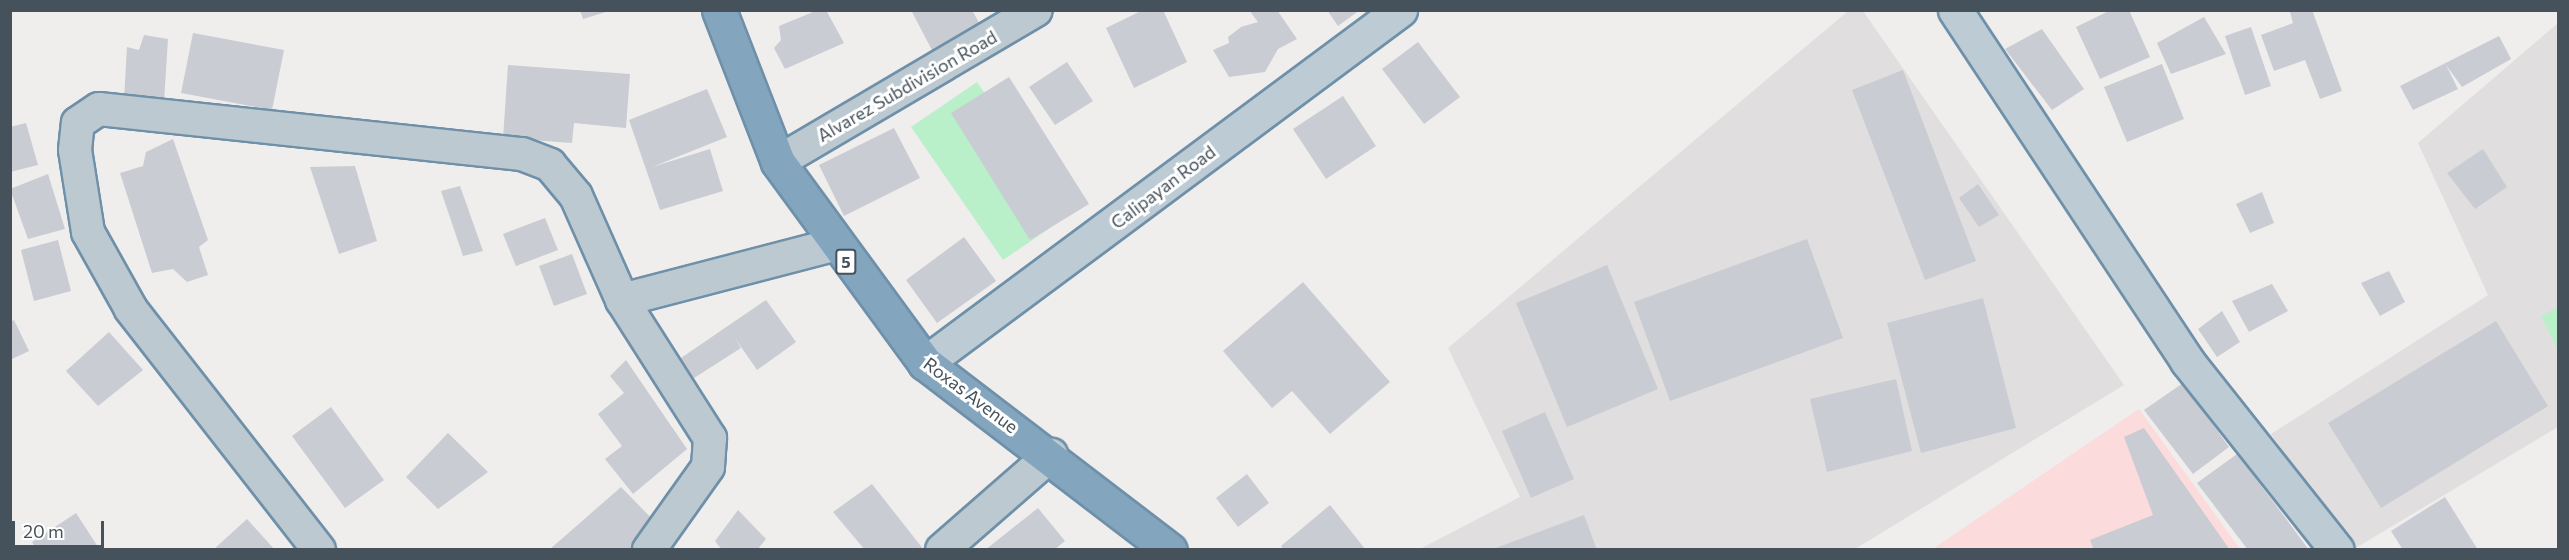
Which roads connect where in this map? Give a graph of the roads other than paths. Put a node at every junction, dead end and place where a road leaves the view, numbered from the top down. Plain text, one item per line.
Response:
1 (719, 10) edge
2 (1036, 10) edge
3 (1400, 10) edge
4 (1955, 10) edge
5 (778, 162) junction
6 (833, 245) junction
7 (622, 300) junction
8 (925, 363) junction
9 (1051, 455) junction
10 (319, 549) edge
11 (649, 549) edge
12 (942, 549) edge
13 (1170, 549) edge
14 (2337, 549) edge

1 - 5 highway, Roxas Avenue / 5
2 - 5 street, Alvarez Subdivision Road
3 - 8 street, Calipayan Road
4 - 14 street
5 - 6 highway, Roxas Avenue / 5
6 - 7 street
6 - 8 highway, Roxas Avenue / 5
7 - 10 street
7 - 11 street
8 - 9 highway, Roxas Avenue / 5
9 - 12 street
9 - 13 highway, Roxas Avenue / 5

